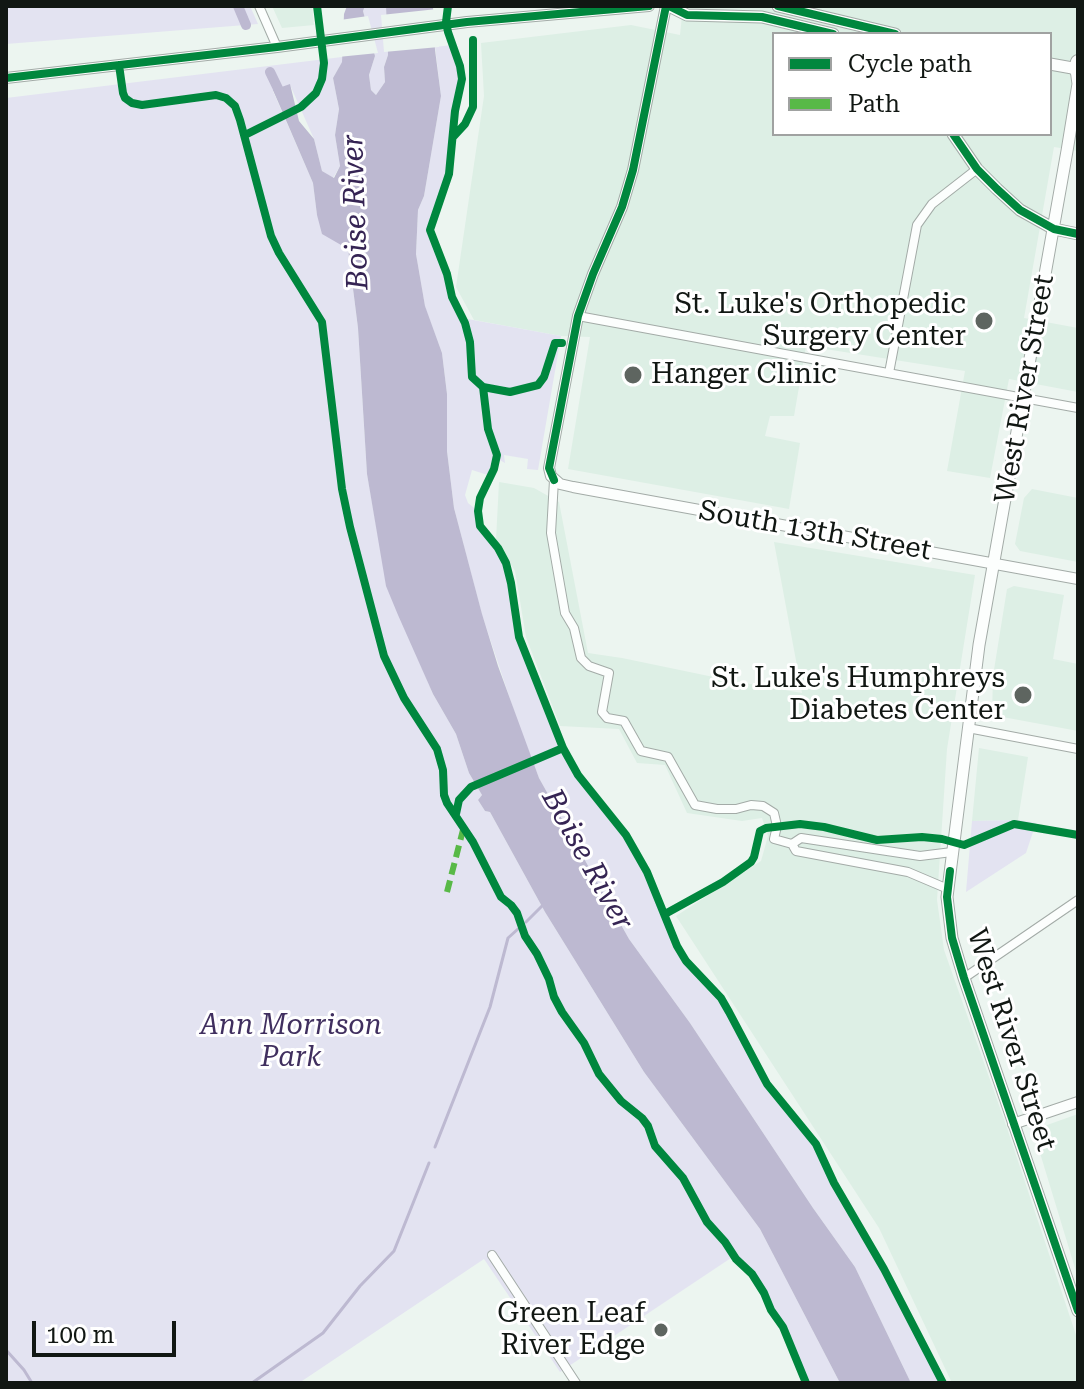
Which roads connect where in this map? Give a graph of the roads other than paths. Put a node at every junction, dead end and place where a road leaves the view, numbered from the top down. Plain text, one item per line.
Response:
1 (259, 6) edge
2 (649, 6) edge
3 (667, 6) edge
4 (778, 6) edge
5 (825, 32) edge
6 (887, 32) edge
7 (277, 47) junction
8 (1052, 64) edge
9 (1077, 67) edge
10 (6, 78) edge
11 (954, 136) edge
12 (977, 169) junction
13 (1054, 229) junction
14 (1078, 234) edge
15 (578, 316) junction
16 (889, 373) junction
17 (1024, 398) junction
18 (1078, 408) edge
19 (554, 480) junction
20 (993, 564) junction
21 (1078, 579) edge
22 (968, 728) junction
23 (1078, 749) edge
24 (792, 844) junction
25 (952, 852) junction
26 (948, 889) junction
27 (1078, 900) edge
28 (964, 978) junction
29 (1078, 1102) edge
30 (1013, 1124) junction
31 (492, 1255) dead end
32 (1073, 1278) edge
33 (1078, 1311) edge
34 (572, 1382) edge

1 - 7 street
2 - 7 street
3 - 5 main road
3 - 15 street
4 - 6 main road
7 - 10 street
8 - 9 main road
9 - 13 main road, West River Street
11 - 12 main road
12 - 13 main road
12 - 16 street
13 - 14 main road
13 - 17 main road, West River Street
15 - 16 street
15 - 19 street
16 - 17 street
17 - 18 street
17 - 20 main road, West River Street
19 - 20 street, South 13th Street
19 - 24 street
20 - 21 street, South 13th Street
20 - 22 main road, West River Street
22 - 23 street
22 - 25 main road, West River Street
24 - 25 street
24 - 26 street
25 - 26 main road, West River Street
26 - 28 main road, West River Street
27 - 28 street
28 - 30 main road, West River Street
29 - 30 street
30 - 32 main road, West River Street
31 - 34 street
32 - 33 main road, West River Street

